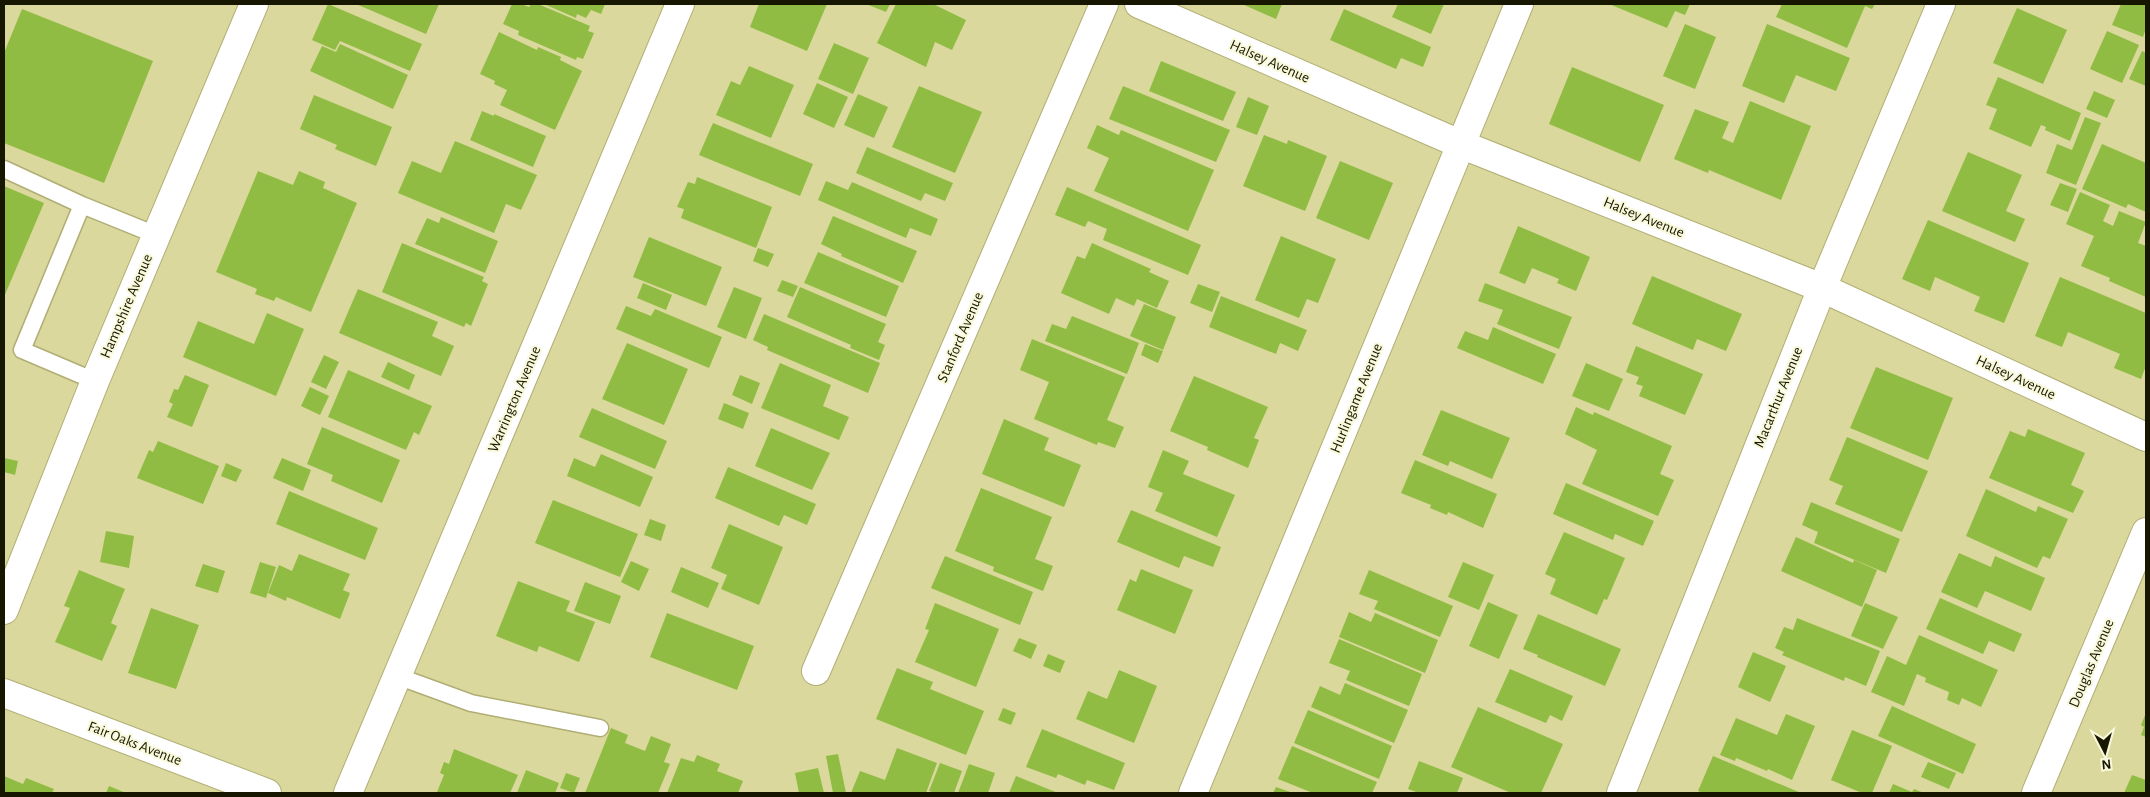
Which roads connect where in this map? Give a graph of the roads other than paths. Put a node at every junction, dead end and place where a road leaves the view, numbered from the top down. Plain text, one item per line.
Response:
1 (254, 4) edge
2 (680, 4) edge
3 (1104, 4) edge
4 (1138, 4) edge
5 (1519, 4) edge
6 (1941, 4) edge
7 (1460, 144) junction
8 (4, 170) edge
9 (82, 206) junction
10 (156, 235) junction
11 (1822, 288) junction
12 (94, 380) junction
13 (2146, 437) edge
14 (2146, 532) edge
15 (4, 610) edge
16 (816, 670) dead end
17 (397, 676) junction
18 (4, 693) edge
19 (600, 728) dead end
20 (267, 793) edge
21 (348, 793) edge
22 (1193, 793) edge
23 (1622, 793) edge
24 (2036, 793) edge

1 - 10 street, Hampshire Avenue
2 - 17 street, Warrington Avenue
3 - 16 street, Stanford Avenue
4 - 7 street, Halsey Avenue
5 - 7 street, Hurlingame Avenue
6 - 11 street, Macarthur Avenue
7 - 11 street, Halsey Avenue
7 - 22 street, Hurlingame Avenue
8 - 9 lane
9 - 10 lane
9 - 12 lane
10 - 12 street, Hampshire Avenue
11 - 13 street, Halsey Avenue
11 - 23 street, Macarthur Avenue
12 - 15 street, Hampshire Avenue
14 - 24 street, Douglas Avenue
17 - 19 lane
17 - 21 street, Warrington Avenue
18 - 20 street, Fair Oaks Avenue

